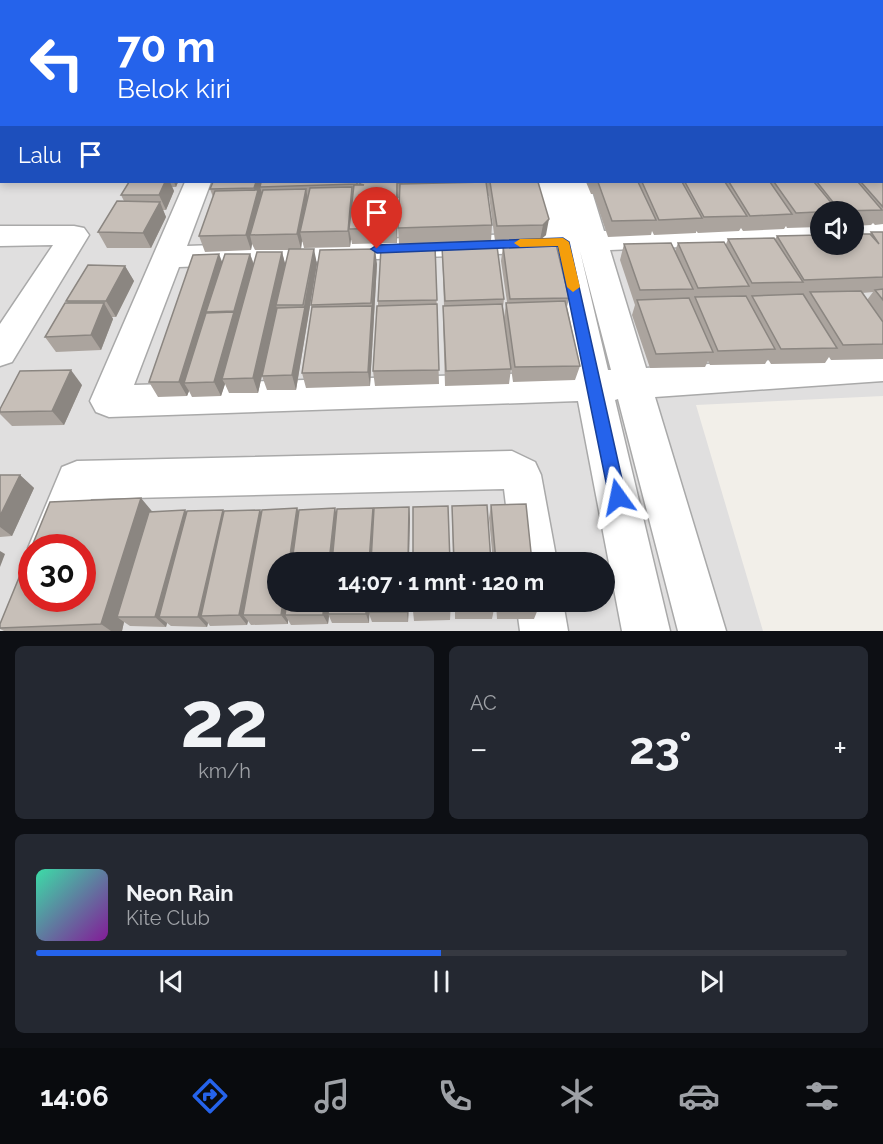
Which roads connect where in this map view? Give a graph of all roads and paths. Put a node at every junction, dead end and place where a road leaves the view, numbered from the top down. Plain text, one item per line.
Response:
1 (198, 183) edge
2 (550, 183) edge
3 (576, 183) edge
4 (883, 229) edge
5 (864, 230) edge
6 (810, 232) edge
7 (0, 237) edge
8 (578, 241) junction
9 (167, 257) junction
10 (3, 343) edge
11 (883, 367) edge
12 (633, 381) junction
13 (594, 386) junction
14 (56, 534) edge
15 (534, 552) edge
16 (541, 612) edge
17 (544, 631) edge
18 (646, 631) edge
19 (702, 631) edge

1 - 9 street
2 - 8 street
3 - 8 street
4 - 5 street
6 - 8 street
7 - 10 street
8 - 9 street
8 - 12 street
8 - 13 street
9 - 13 street
11 - 12 street
12 - 13 street
12 - 19 street
13 - 18 street
14 - 15 street
16 - 17 street

